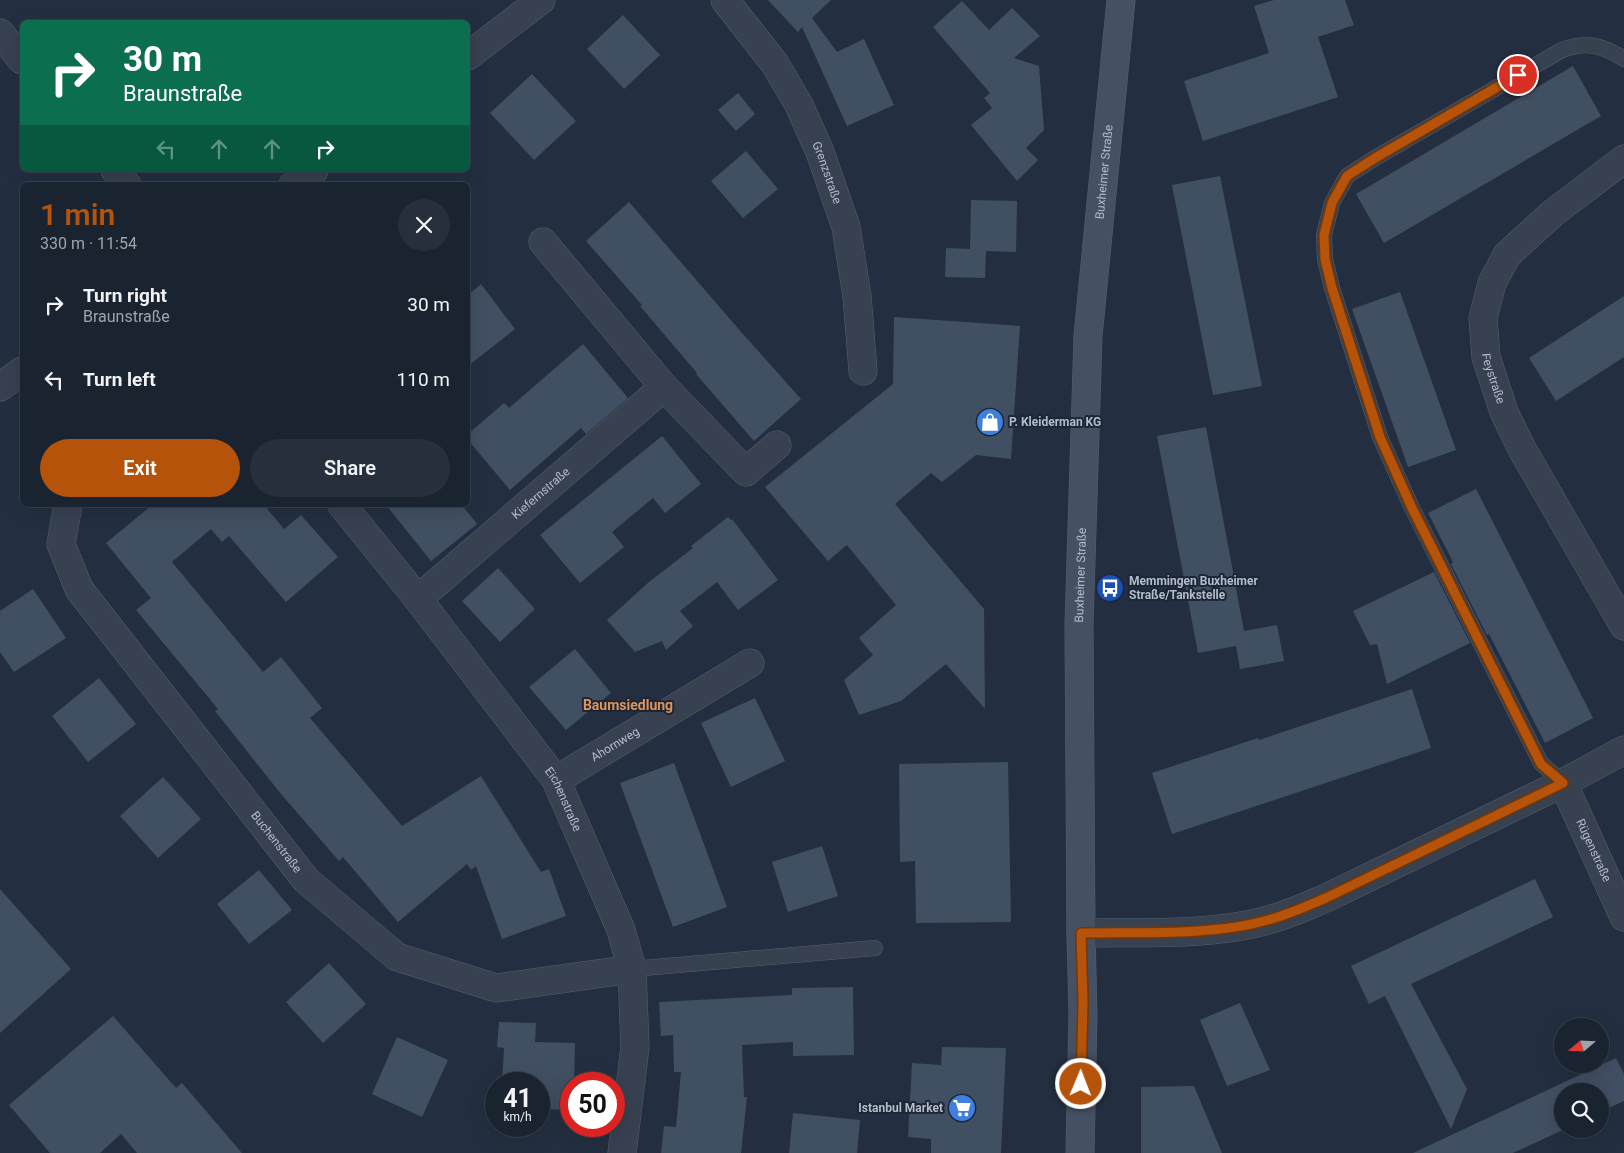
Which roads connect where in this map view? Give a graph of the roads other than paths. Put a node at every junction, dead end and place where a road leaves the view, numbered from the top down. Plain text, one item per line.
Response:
1 (541, 0) edge
2 (725, 0) edge
3 (1121, 0) edge
4 (0, 33) edge
5 (470, 54) edge
6 (20, 58) edge
7 (1624, 59) edge
8 (1624, 158) edge
9 (117, 172) edge
10 (311, 172) edge
11 (125, 182) edge
12 (297, 182) edge
13 (543, 242) dead end
14 (863, 370) dead end
15 (20, 372) edge
16 (0, 387) edge
17 (664, 387) junction
18 (777, 445) dead end
19 (68, 507) edge
20 (344, 507) edge
21 (418, 599) junction
22 (1624, 626) edge
23 (750, 662) dead end
24 (1624, 750) edge
25 (556, 780) junction
26 (1563, 783) junction
27 (1624, 917) edge
28 (1081, 933) junction
29 (875, 948) dead end
30 (632, 969) junction
31 (622, 1153) edge
32 (1080, 1153) edge

1 - 5 street
2 - 14 street, Grenzstraße
3 - 28 main road, Buxheimer Straße
4 - 6 street
7 - 26 lane
8 - 22 street, Feystraße
9 - 11 street
10 - 12 street
13 - 17 street
15 - 16 street
17 - 18 street
17 - 21 street, Kiefernstraße
19 - 30 street, Buchenstraße
20 - 21 street, Eichenstraße
21 - 25 street, Eichenstraße
23 - 25 street, Ahornweg
24 - 26 street
25 - 30 street, Eichenstraße
26 - 27 street, Rügenstraße
26 - 28 street
28 - 32 main road, Buxheimer Straße
29 - 30 lane
30 - 31 street, Eichenstraße

